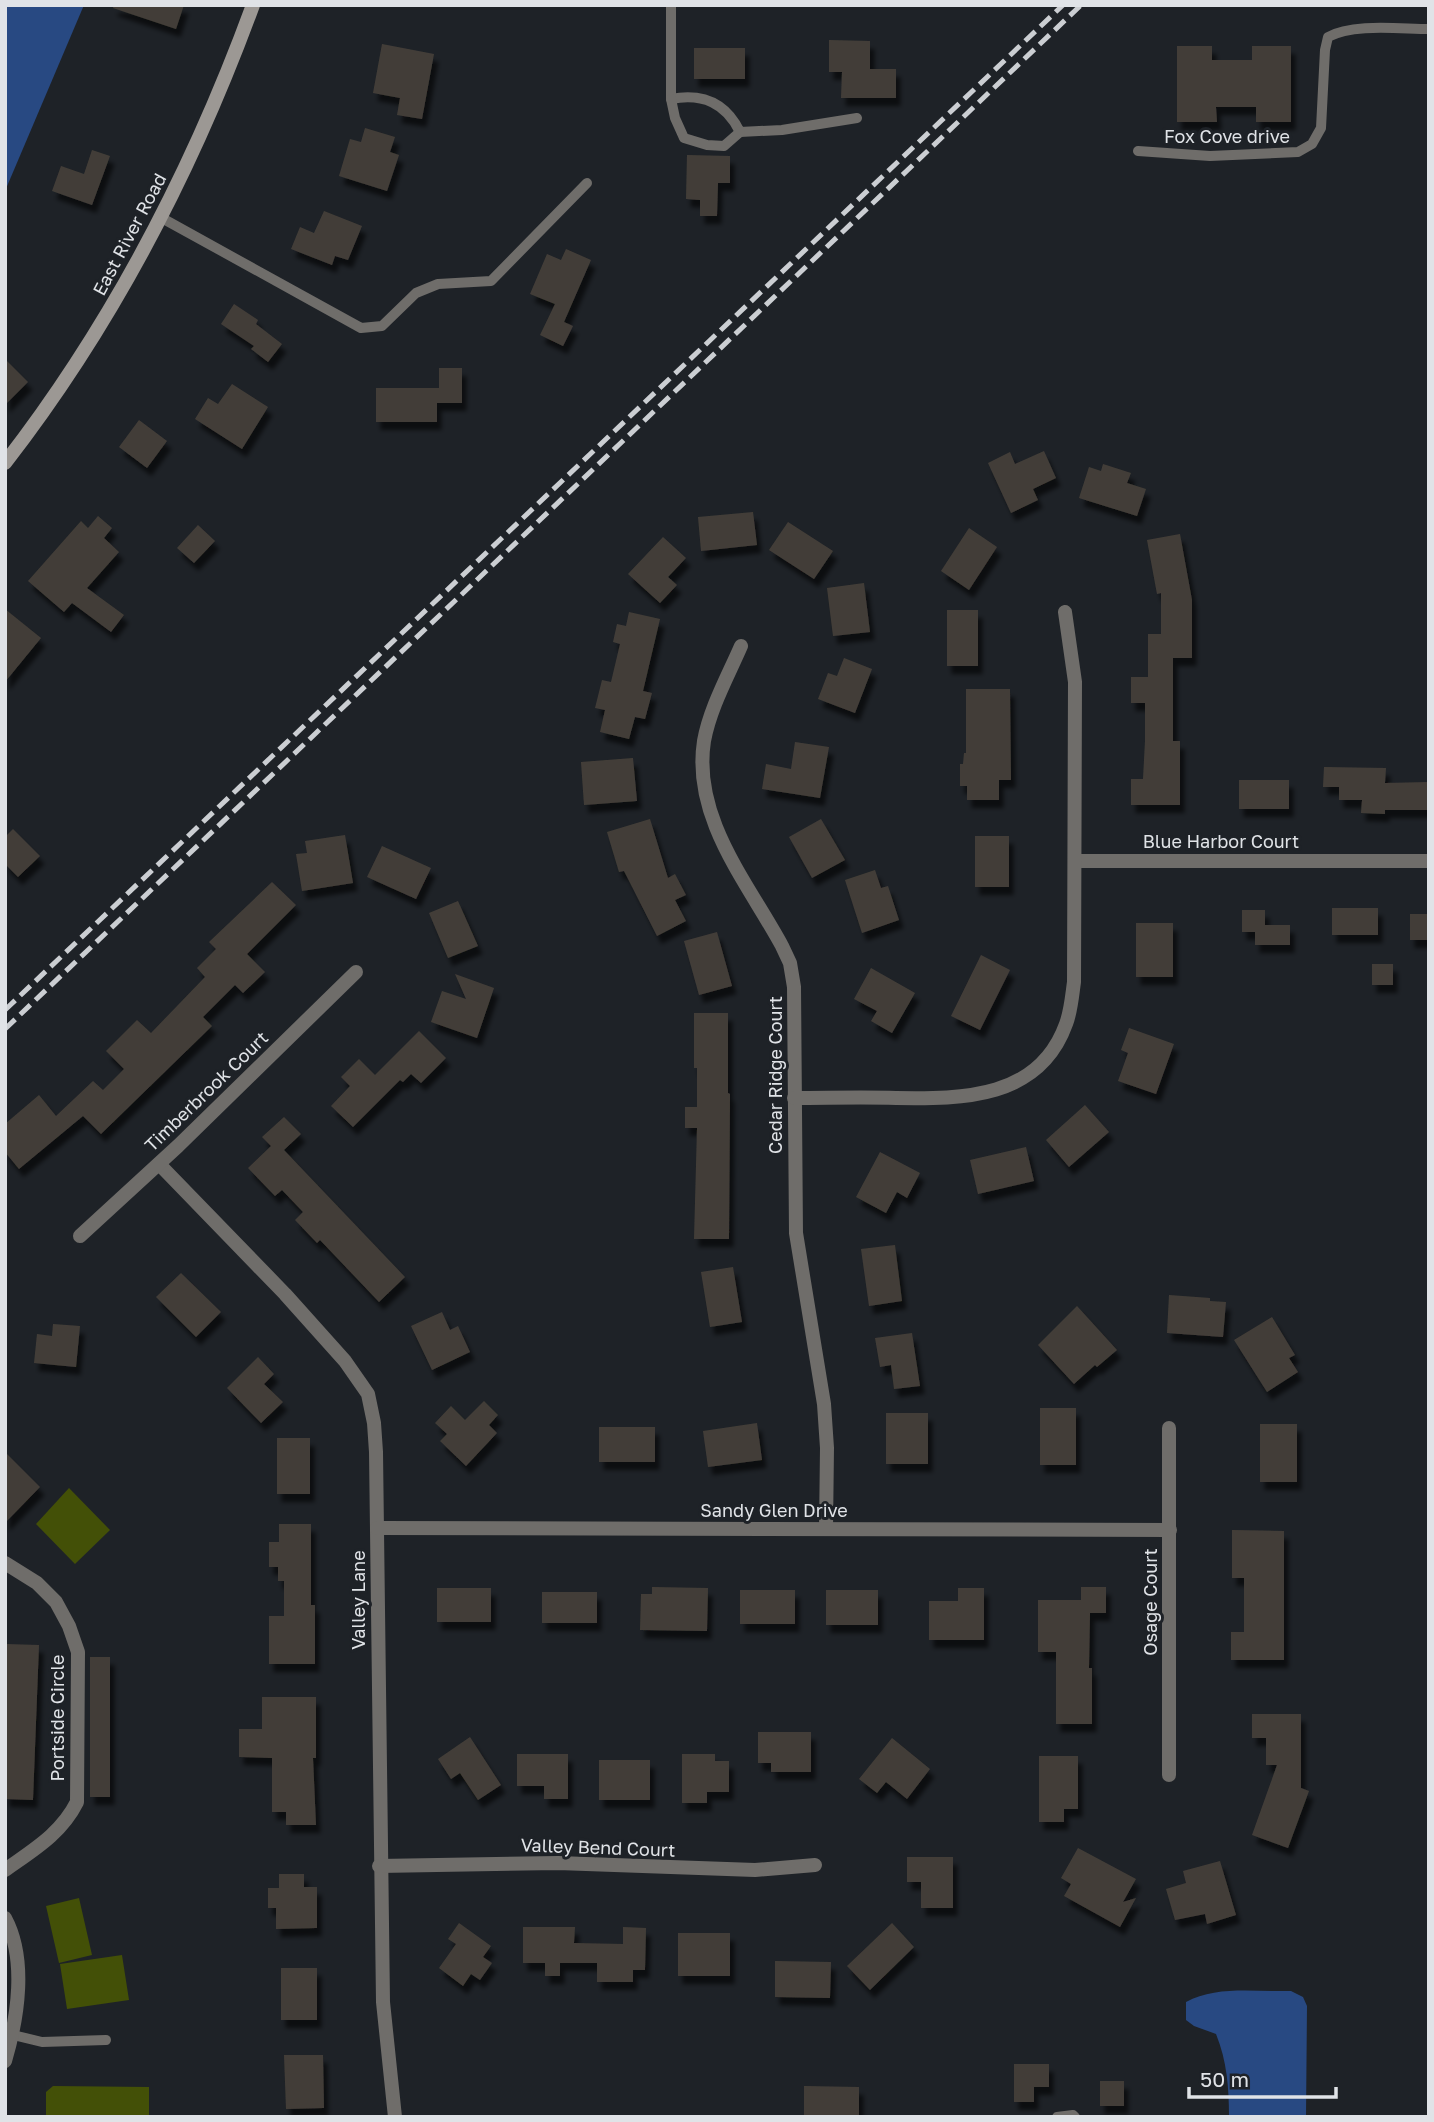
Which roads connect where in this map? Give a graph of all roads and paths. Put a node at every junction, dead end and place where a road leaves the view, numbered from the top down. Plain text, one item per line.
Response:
1 (253, 5) edge
2 (671, 5) edge
3 (1429, 29) edge
4 (671, 99) junction
5 (857, 118) dead end
6 (740, 132) junction
7 (1138, 151) dead end
8 (587, 183) dead end
9 (160, 217) junction
10 (5, 463) edge
11 (1065, 612) dead end
12 (741, 646) dead end
13 (1075, 861) junction
14 (1429, 861) edge
15 (356, 972) dead end
16 (794, 1098) junction
17 (159, 1164) junction
18 (80, 1236) dead end
19 (1169, 1429) dead end
20 (377, 1528) junction
21 (826, 1529) junction
22 (1170, 1530) junction
23 (5, 1563) edge
24 (1169, 1775) dead end
25 (815, 1865) dead end
26 (379, 1866) junction
27 (5, 1870) edge
28 (5, 1918) edge
29 (13, 2035) junction
30 (106, 2040) dead end
31 (5, 2061) edge
32 (395, 2117) edge
33 (1057, 2117) edge
34 (1075, 2117) edge

1 - 9 main road, East River Road
2 - 4 lane
3 - 7 lane, Fox Cove drive
4 - 6 lane
4 - 6 lane
5 - 6 lane
8 - 9 lane
9 - 10 main road, East River Road
11 - 13 street
12 - 16 street, Cedar Ridge Court
13 - 14 street, Blue Harbor Court
13 - 16 street
15 - 17 street, Timberbrook Court
16 - 21 street, Cedar Ridge Court
17 - 18 street, Timberbrook Court
17 - 20 street, Valley Lane
19 - 22 street, Osage Court
20 - 21 street, Sandy Glen Drive
20 - 26 street, Valley Lane
21 - 22 street, Sandy Glen Drive
22 - 24 street, Osage Court
23 - 27 street, Portside Circle
25 - 26 street, Valley Bend Court
26 - 32 street, Valley Lane
28 - 29 street
29 - 30 lane
29 - 31 street
33 - 34 lane

